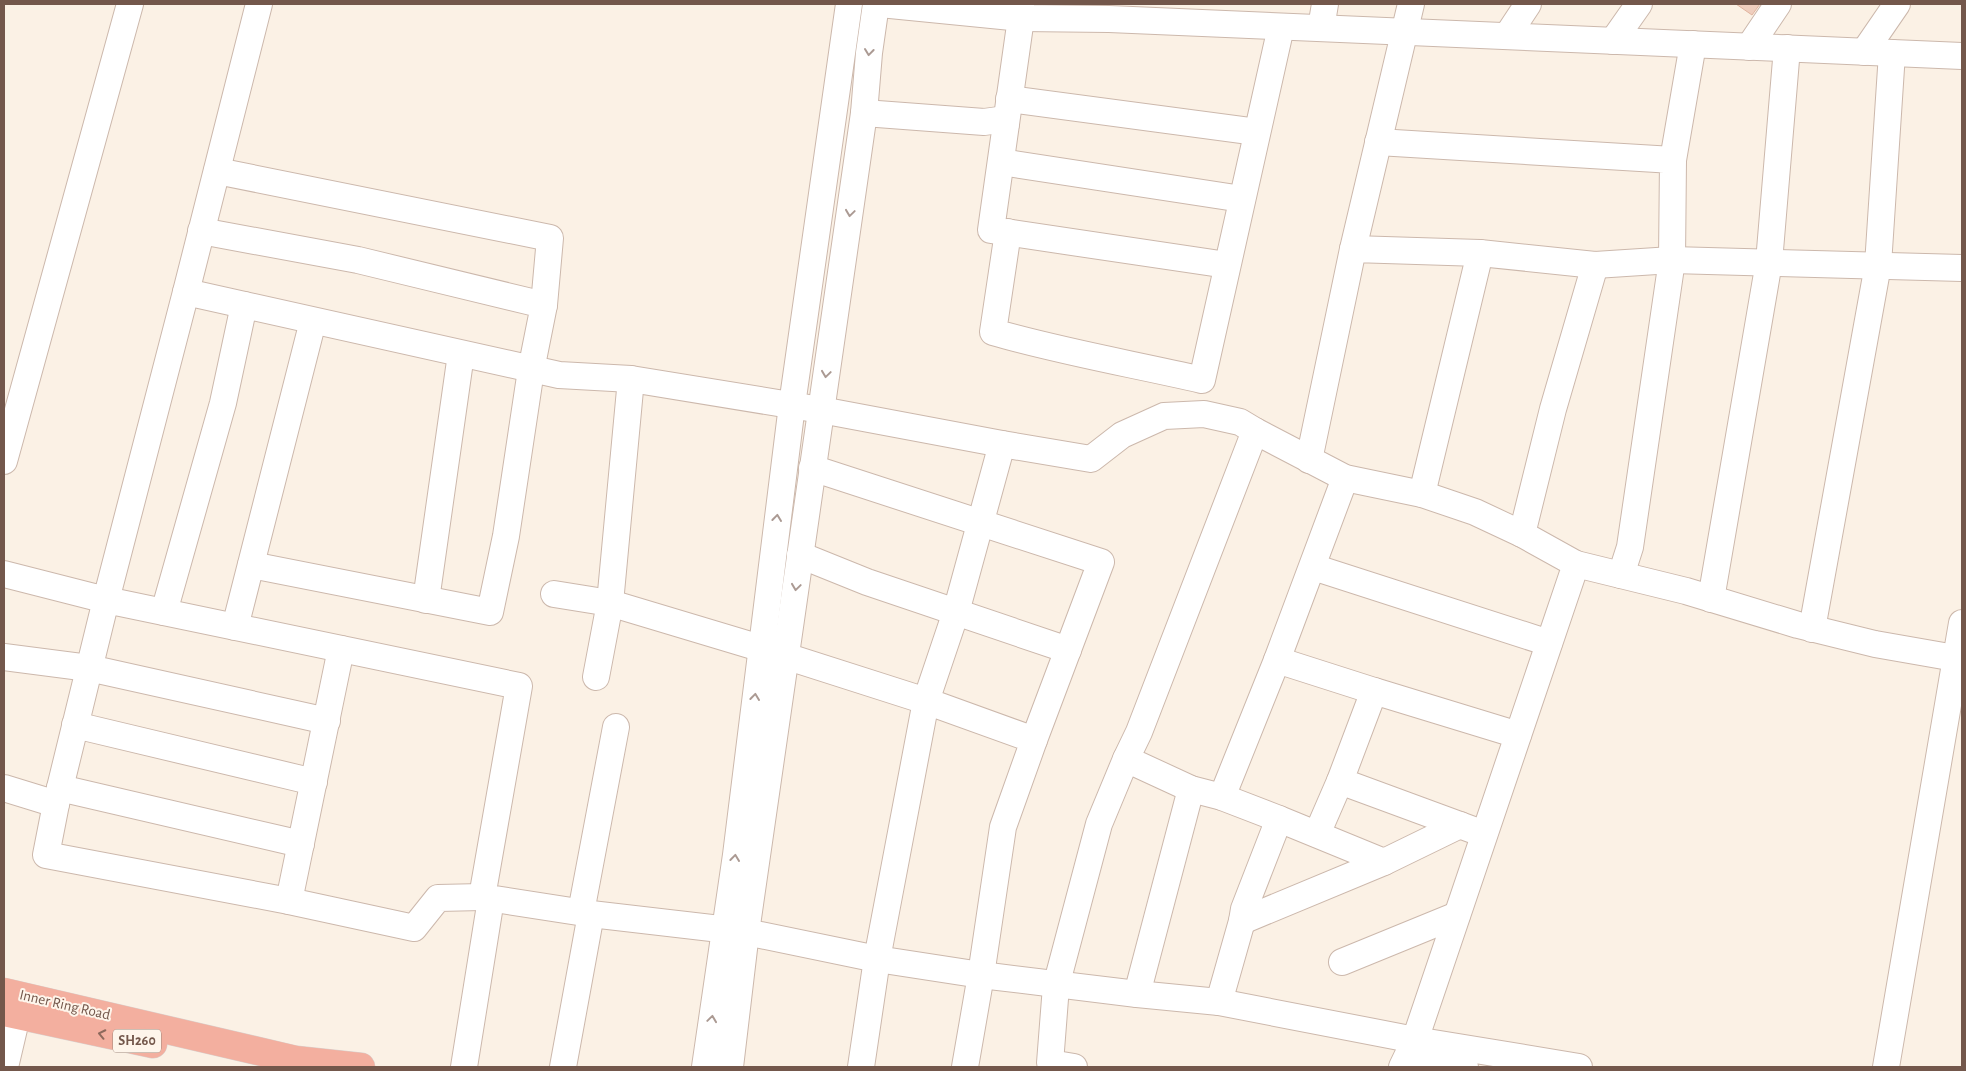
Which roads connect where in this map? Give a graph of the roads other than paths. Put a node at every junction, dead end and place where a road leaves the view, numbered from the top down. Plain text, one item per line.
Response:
1 (130, 4) edge
2 (259, 4) edge
3 (849, 4) edge
4 (876, 4) edge
5 (880, 4) edge
6 (1411, 4) edge
7 (1528, 4) edge
8 (1639, 4) edge
9 (1778, 4) edge
10 (1897, 4) edge
11 (1020, 11) edge
12 (1110, 12) edge
13 (1214, 14) edge
14 (1323, 16) edge
15 (1281, 27) junction
16 (1404, 32) junction
17 (1507, 36) junction
18 (1613, 41) junction
19 (1693, 44) junction
20 (1749, 47) junction
21 (1787, 48) junction
22 (1864, 52) junction
23 (1892, 53) junction
24 (1962, 56) edge
25 (1008, 111) junction
26 (864, 113) junction
27 (1257, 132) junction
28 (1378, 142) junction
29 (1673, 160) junction
30 (1001, 162) junction
31 (216, 171) junction
32 (1242, 199) junction
33 (201, 231) junction
34 (1008, 232) junction
35 (1353, 249) junction
36 (1480, 253) junction
37 (1672, 260) junction
38 (1769, 262) junction
39 (1227, 265) junction
40 (1595, 265) junction
41 (1878, 265) junction
42 (1962, 268) edge
43 (186, 292) junction
44 (244, 305) junction
45 (544, 305) junction
46 (312, 321) junction
47 (461, 354) junction
48 (531, 370) junction
49 (631, 379) junction
50 (792, 405) junction
51 (821, 410) junction
52 (1255, 431) junction
53 (1002, 444) junction
54 (1309, 460) junction
55 (4, 461) edge
56 (812, 468) junction
57 (1346, 478) junction
58 (1422, 494) junction
59 (979, 522) junction
60 (1522, 534) junction
61 (800, 555) junction
62 (1576, 564) junction
63 (251, 565) junction
64 (1313, 567) junction
65 (4, 574) edge
66 (1621, 575) junction
67 (554, 594) dead end
68 (1711, 599) junction
69 (106, 600) junction
70 (426, 600) junction
71 (610, 602) junction
72 (164, 612) junction
73 (956, 612) junction
74 (1962, 623) edge
75 (235, 627) junction
76 (1812, 629) junction
77 (1549, 643) junction
78 (760, 648) junction
79 (341, 649) junction
80 (1068, 650) junction
81 (786, 656) junction
82 (4, 657) edge
83 (1956, 658) junction
84 (1277, 660) junction
85 (89, 668) junction
86 (596, 677) dead end
87 (1374, 691) junction
88 (926, 701) junction
89 (326, 721) junction
90 (75, 725) junction
91 (616, 727) dead end
92 (1518, 735) junction
93 (1034, 740) junction
94 (1126, 759) junction
95 (1340, 781) junction
96 (314, 782) junction
97 (4, 788) edge
98 (1191, 789) junction
99 (58, 796) junction
100 (1222, 797) junction
101 (1279, 819) junction
102 (1460, 825) junction
103 (1317, 834) junction
104 (1484, 834) junction
105 (301, 844) junction
106 (1384, 862) junction
107 (487, 898) junction
108 (289, 901) junction
109 (586, 913) junction
110 (1457, 915) junction
111 (1242, 921) junction
112 (736, 931) junction
113 (877, 959) junction
114 (1342, 962) dead end
115 (981, 975) junction
116 (1056, 986) junction
117 (4, 992) edge
118 (1137, 994) junction
119 (1219, 1002) junction
120 (11, 1014) edge
121 (1415, 1040) junction
122 (5, 1067) edge
123 (268, 1067) edge
124 (361, 1067) edge
125 (464, 1067) edge
126 (563, 1067) edge
127 (705, 1067) edge
128 (730, 1067) edge
129 (862, 1067) edge
130 (965, 1067) edge
131 (1074, 1067) edge
132 (1402, 1067) edge
133 (1426, 1067) edge
134 (1466, 1067) edge
135 (1579, 1067) edge
136 (1887, 1067) edge

1 - 55 street
2 - 31 street
3 - 50 street
4 -> 26 street
5 - 11 street
6 - 16 street
7 - 17 street
8 - 18 street
9 - 20 street
10 - 22 street
11 - 12 street
11 - 25 street
12 - 13 street
13 - 15 street
14 - 15 street
14 - 16 street
15 - 27 street
16 - 17 street
16 - 28 street
17 - 18 street
18 - 19 street
19 - 20 street
19 - 29 street
20 - 21 street
21 - 22 street
21 - 38 street
22 - 23 street
23 - 24 street
23 - 41 street
25 - 26 street
25 - 27 street
25 - 30 street
26 -> 51 street
27 - 32 street
28 - 29 street
28 - 35 street
29 - 37 street
30 - 32 street
30 - 34 street
31 - 33 street
31 - 45 street
32 - 39 street
33 - 43 street
33 - 45 street
34 - 39 street
34 - 39 street
35 - 36 street
35 - 54 street
36 - 40 street
36 - 58 street
37 - 38 street
37 - 40 street
37 - 66 street
38 - 41 street
38 - 68 street
40 - 60 street
41 - 42 street
41 - 76 street
43 - 44 street
43 - 69 street
44 - 46 street
44 - 72 street
45 - 48 street
46 - 47 street
46 - 63 street
47 - 48 street
47 - 70 street
48 - 49 street
48 - 70 street
49 - 50 street
49 - 71 street
50 - 51 street
78 -> 50 street
51 - 53 street
51 - 56 street
52 - 53 street
52 - 54 street
52 - 94 street
53 - 59 street
54 - 57 street
56 - 59 street
56 - 61 street
57 - 58 street
57 - 64 street
58 - 60 street
59 - 73 street
59 - 80 street
60 - 62 street
61 - 73 street
61 -> 81 street
62 - 66 street
62 - 77 street
63 - 70 street
63 - 75 street
64 - 77 street
64 - 84 street
65 - 69 street
66 - 68 street
67 - 71 street
68 - 76 street
69 - 72 street
69 - 85 street
71 - 78 street
71 - 86 street
72 - 75 street
73 - 80 street
73 - 88 street
74 - 83 street
75 - 79 street
76 - 83 street
77 - 92 street
78 - 81 street
112 -> 78 street
79 - 89 street
79 - 107 street
80 - 93 street
81 - 88 street
81 - 112 street
82 - 85 street
83 - 136 street
84 - 87 street
84 - 100 street
85 - 89 street
85 - 90 street
87 - 92 street
87 - 95 street
88 - 93 street
88 - 113 street
89 - 96 street
90 - 96 street
90 - 99 street
91 - 109 street
92 - 104 street
93 - 115 street
94 - 98 street
94 - 116 street
95 - 102 street
95 - 103 street
96 - 105 street
97 - 99 street
98 - 100 street
98 - 118 street
99 - 105 street
99 - 108 street
100 - 101 street
101 - 103 street
101 - 111 street
102 - 104 street
102 - 106 street
103 - 106 street
104 - 110 street
105 - 108 street
106 - 111 street
107 - 108 street
107 - 109 street
107 - 125 street
109 - 112 street
109 - 126 street
110 - 114 street
110 - 121 street
111 - 119 street
112 - 113 street
127 -> 112 street
112 - 128 street
113 - 115 street
113 - 129 street
115 - 116 street
115 - 130 street
116 - 118 street
116 - 131 street
117 - 124 highway, Inner Ring Road
118 - 119 street
119 - 121 street
120 - 122 street
123 -> 120 highway, Inner Ring Road / SH260
121 - 132 street
121 - 135 street
133 - 134 street

